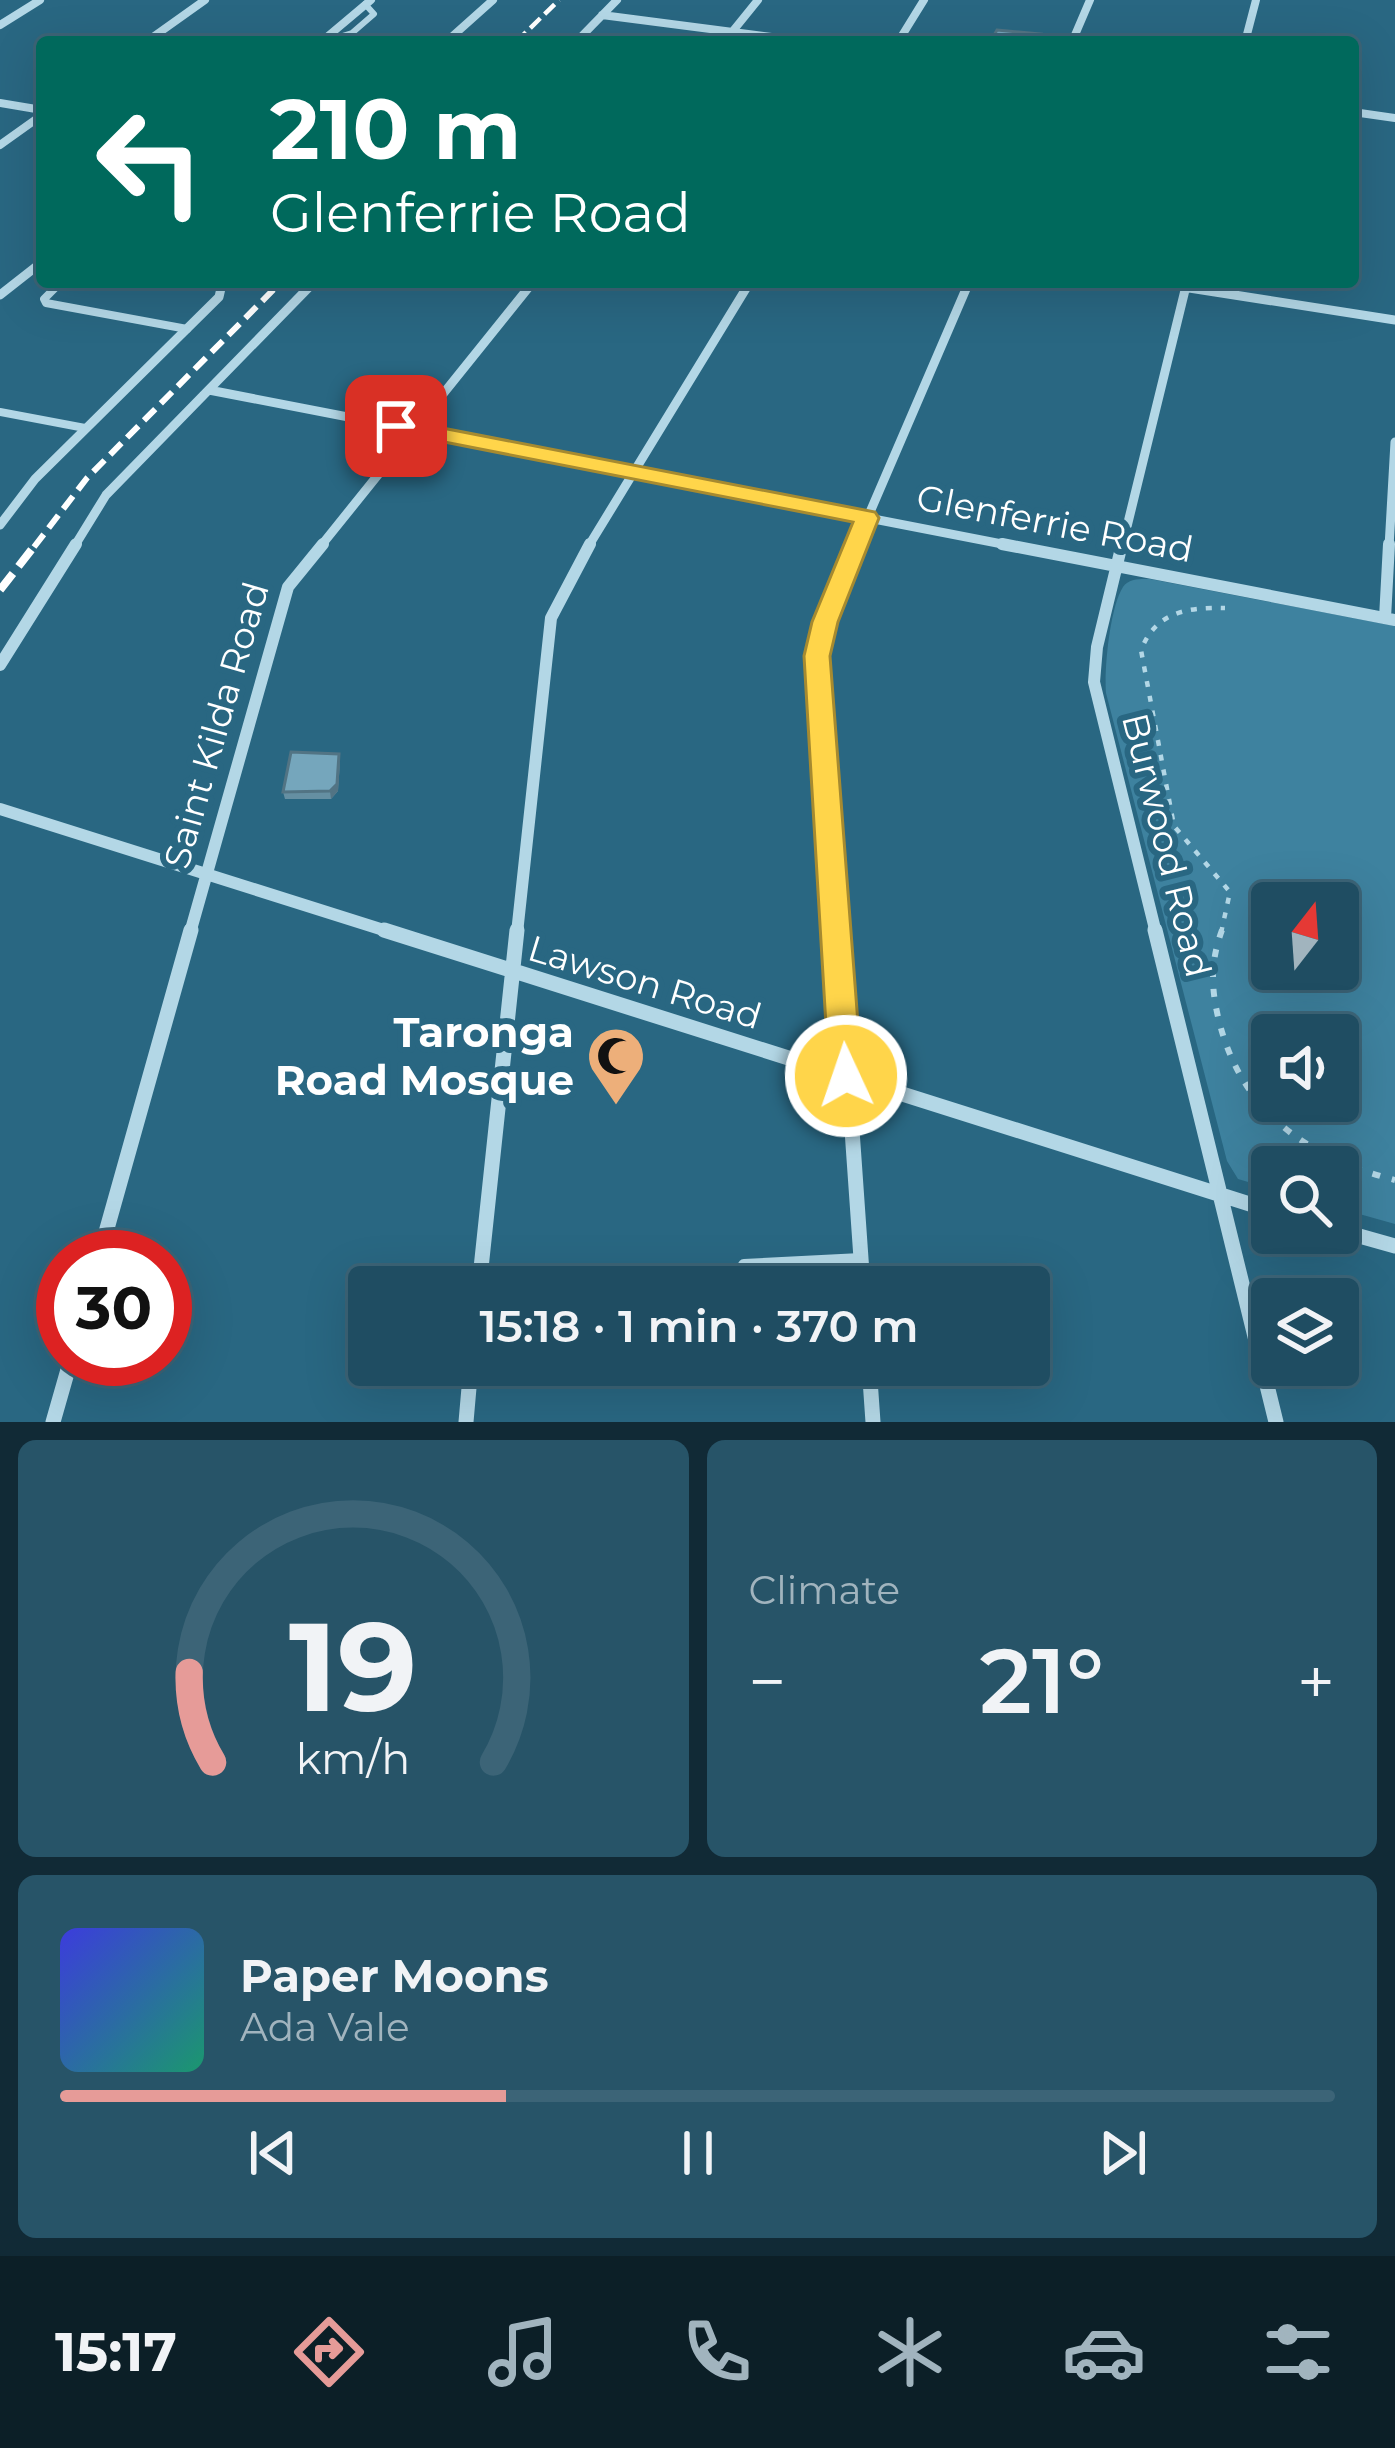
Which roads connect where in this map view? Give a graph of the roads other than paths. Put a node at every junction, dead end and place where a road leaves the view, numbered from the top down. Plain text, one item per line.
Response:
1 (40, 0) edge
2 (205, 0) edge
3 (492, 0) edge
4 (617, 0) edge
5 (758, 0) edge
6 (925, 0) edge
7 (1090, 0) edge
8 (1256, 0) edge
9 (368, 2) edge
10 (602, 15) junction
11 (0, 25) edge
12 (732, 32) junction
13 (154, 36) edge
14 (329, 36) edge
15 (349, 36) edge
16 (453, 36) edge
17 (582, 36) edge
18 (729, 36) edge
19 (764, 36) edge
20 (902, 36) edge
21 (1075, 36) edge
22 (1247, 36) edge
23 (0, 103) edge
24 (36, 111) edge
25 (1359, 113) edge
26 (36, 117) edge
27 (1395, 118) edge
28 (0, 145) edge
29 (36, 267) edge
30 (54, 288) edge
31 (222, 288) edge
32 (308, 288) edge
33 (527, 288) edge
34 (746, 288) edge
35 (966, 288) edge
36 (1185, 288) edge
37 (1204, 288) edge
38 (0, 296) edge
39 (1395, 320) edge
40 (187, 329) junction
41 (209, 390) junction
42 (0, 412) edge
43 (85, 428) junction
44 (415, 430) junction
45 (1395, 442) edge
46 (633, 472) junction
47 (867, 518) junction
48 (0, 525) edge
49 (1117, 566) junction
50 (1390, 619) edge
51 (0, 665) edge
52 (0, 809) edge
53 (207, 874) junction
54 (511, 971) junction
55 (846, 1076) junction
56 (1219, 1194) junction
57 (1251, 1204) edge
58 (107, 1230) edge
59 (1359, 1236) edge
60 (1395, 1246) edge
61 (861, 1259) junction
62 (744, 1265) dead end
63 (481, 1266) edge
64 (862, 1266) edge
65 (63, 1386) edge
66 (469, 1386) edge
67 (870, 1386) edge
68 (53, 1422) edge
69 (466, 1422) edge
70 (873, 1422) edge
71 (1276, 1422) edge

1 - 11 street
2 - 13 street
3 - 16 street
4 - 10 street
5 - 12 street
6 - 20 street
7 - 21 street
8 - 22 street
9 - 14 street
9 - 15 lane
10 - 12 street
10 - 17 street
12 - 18 street
12 - 19 street
23 - 24 street
25 - 27 street
26 - 28 street
29 - 38 street
30 - 40 lane
31 - 40 street
32 - 41 street
33 - 44 street, Saint Kilda Road
34 - 46 street
35 - 47 street
36 - 49 street, Burwood Road
37 - 39 street
40 - 43 street
41 - 44 street, Glenferrie Road
41 - 51 street
42 - 43 lane
43 - 48 street
44 - 46 street, Glenferrie Road
44 - 53 street, Saint Kilda Road
45 - 50 street
46 - 47 street, Glenferrie Road
46 - 54 street
47 - 49 street, Glenferrie Road
47 - 55 street
49 - 50 street, Glenferrie Road
49 - 56 street, Burwood Road
52 - 53 street, Lawson Road
53 - 54 street, Lawson Road
53 - 58 street, Saint Kilda Road
54 - 55 street, Lawson Road
54 - 63 street
55 - 56 street, Lawson Road
55 - 61 street
56 - 57 street, Lawson Road
56 - 71 street, Burwood Road
59 - 60 street
61 - 62 lane
61 - 64 street
65 - 68 street
66 - 69 street
67 - 70 street

